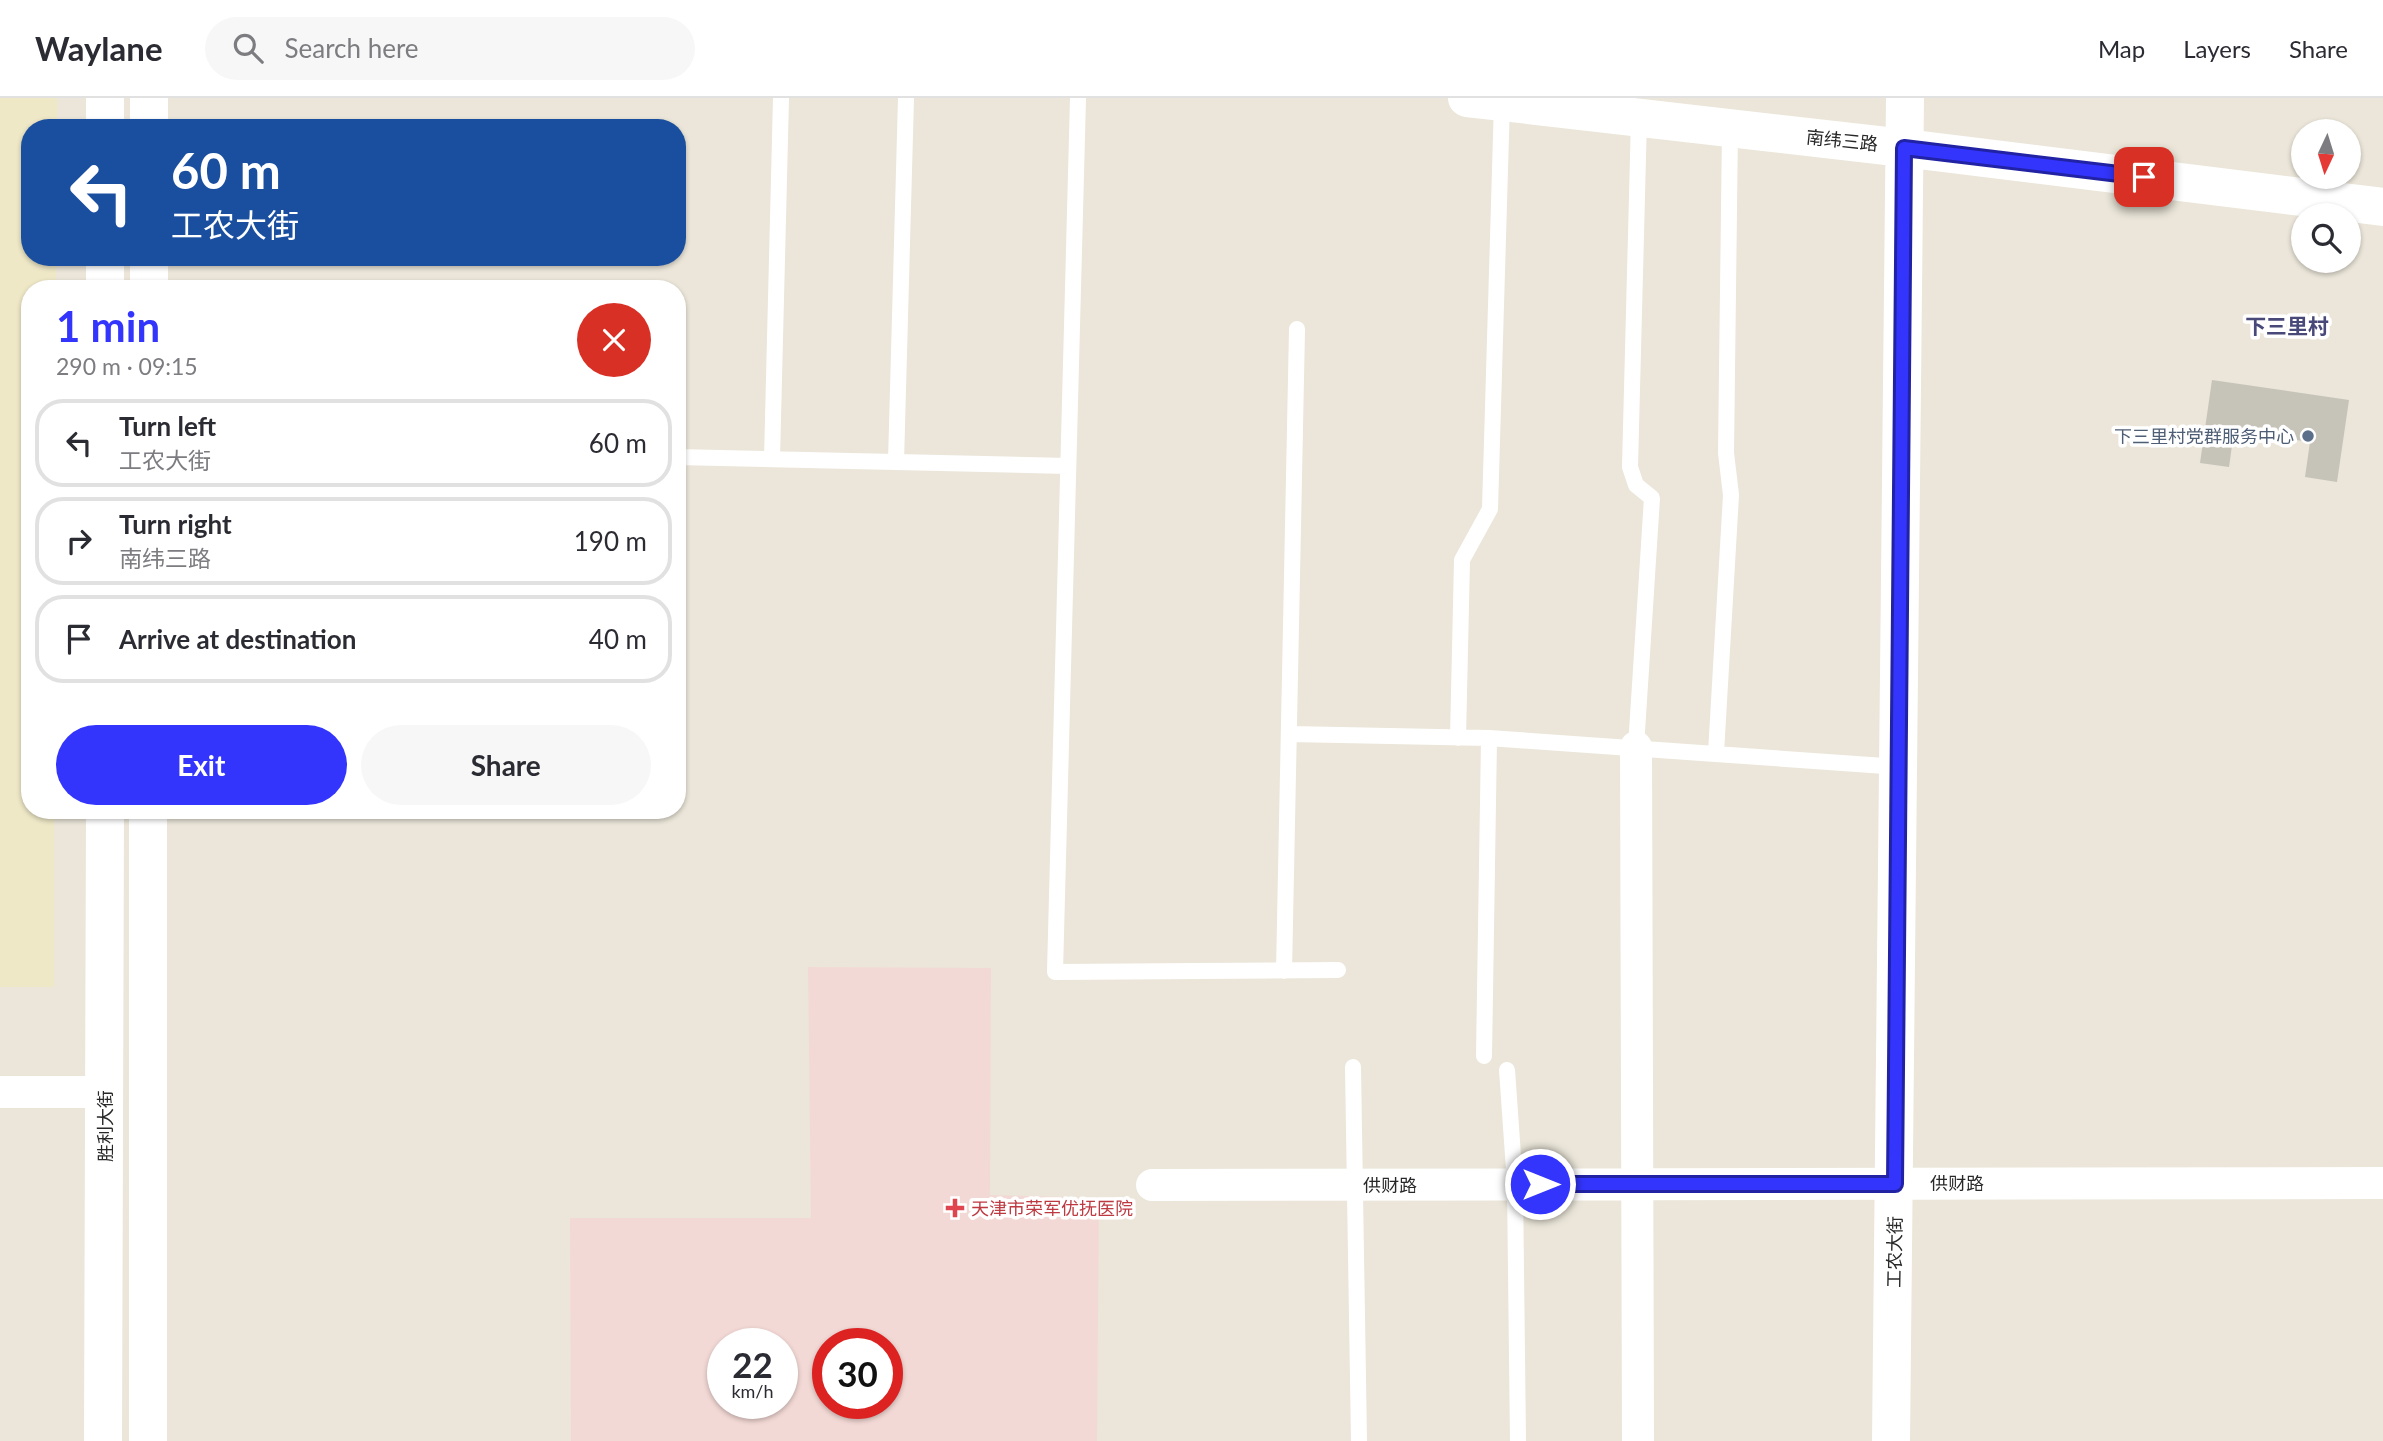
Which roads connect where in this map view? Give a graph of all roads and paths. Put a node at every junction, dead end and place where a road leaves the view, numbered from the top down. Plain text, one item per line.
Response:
1 (105, 98) edge
2 (149, 98) edge
3 (781, 98) edge
4 (906, 98) edge
5 (1078, 98) edge
6 (1905, 98) edge
7 (1485, 100) edge
8 (1639, 118) junction
9 (105, 119) edge
10 (149, 119) edge
11 (1730, 128) junction
12 (1904, 148) junction
13 (2383, 207) edge
14 (1297, 329) dead end
15 (686, 457) edge
16 (772, 459) junction
17 (896, 462) junction
18 (1068, 466) junction
19 (1290, 734) junction
20 (1458, 737) junction
21 (1489, 738) junction
22 (1636, 747) junction
23 (1716, 753) junction
24 (1899, 766) junction
25 (105, 819) edge
26 (149, 819) edge
27 (1338, 970) dead end
28 (1284, 971) junction
29 (1484, 1056) dead end
30 (1353, 1067) dead end
31 (1507, 1070) dead end
32 (0, 1092) edge
33 (105, 1092) junction
34 (2383, 1183) edge
35 (1637, 1184) junction
36 (1895, 1184) junction
37 (1152, 1185) dead end
38 (1356, 1185) junction
39 (1515, 1185) junction
40 (103, 1441) edge
41 (148, 1441) edge
42 (1359, 1441) edge
43 (1518, 1441) edge
44 (1637, 1441) edge
45 (1891, 1441) edge

1 - 9 street
2 - 10 street
3 - 16 lane
4 - 17 lane
5 - 18 lane
6 - 12 street, 工农大街
7 - 8 street, 南纬三路
7 - 20 lane
8 - 11 street, 南纬三路
8 - 22 lane
11 - 12 street, 南纬三路
11 - 23 lane
12 - 13 street, 南纬三路
12 - 24 street, 工农大街
14 - 19 lane
15 - 16 lane
16 - 17 lane
17 - 18 lane
18 - 28 lane
19 - 20 lane
19 - 28 lane
20 - 21 lane
21 - 22 lane
21 - 29 lane
22 - 23 lane
22 - 35 street
23 - 24 lane
24 - 36 street, 工农大街
25 - 33 street, 胜利大街
26 - 41 street
27 - 28 lane
30 - 38 lane
31 - 39 lane
32 - 33 street
33 - 40 street, 胜利大街
34 - 36 street, 供财路
35 - 36 street, 供财路
35 - 39 street, 供财路
35 - 44 street
36 - 45 street, 工农大街
37 - 38 street, 供财路
38 - 39 street, 供财路
38 - 42 lane
39 - 43 lane

